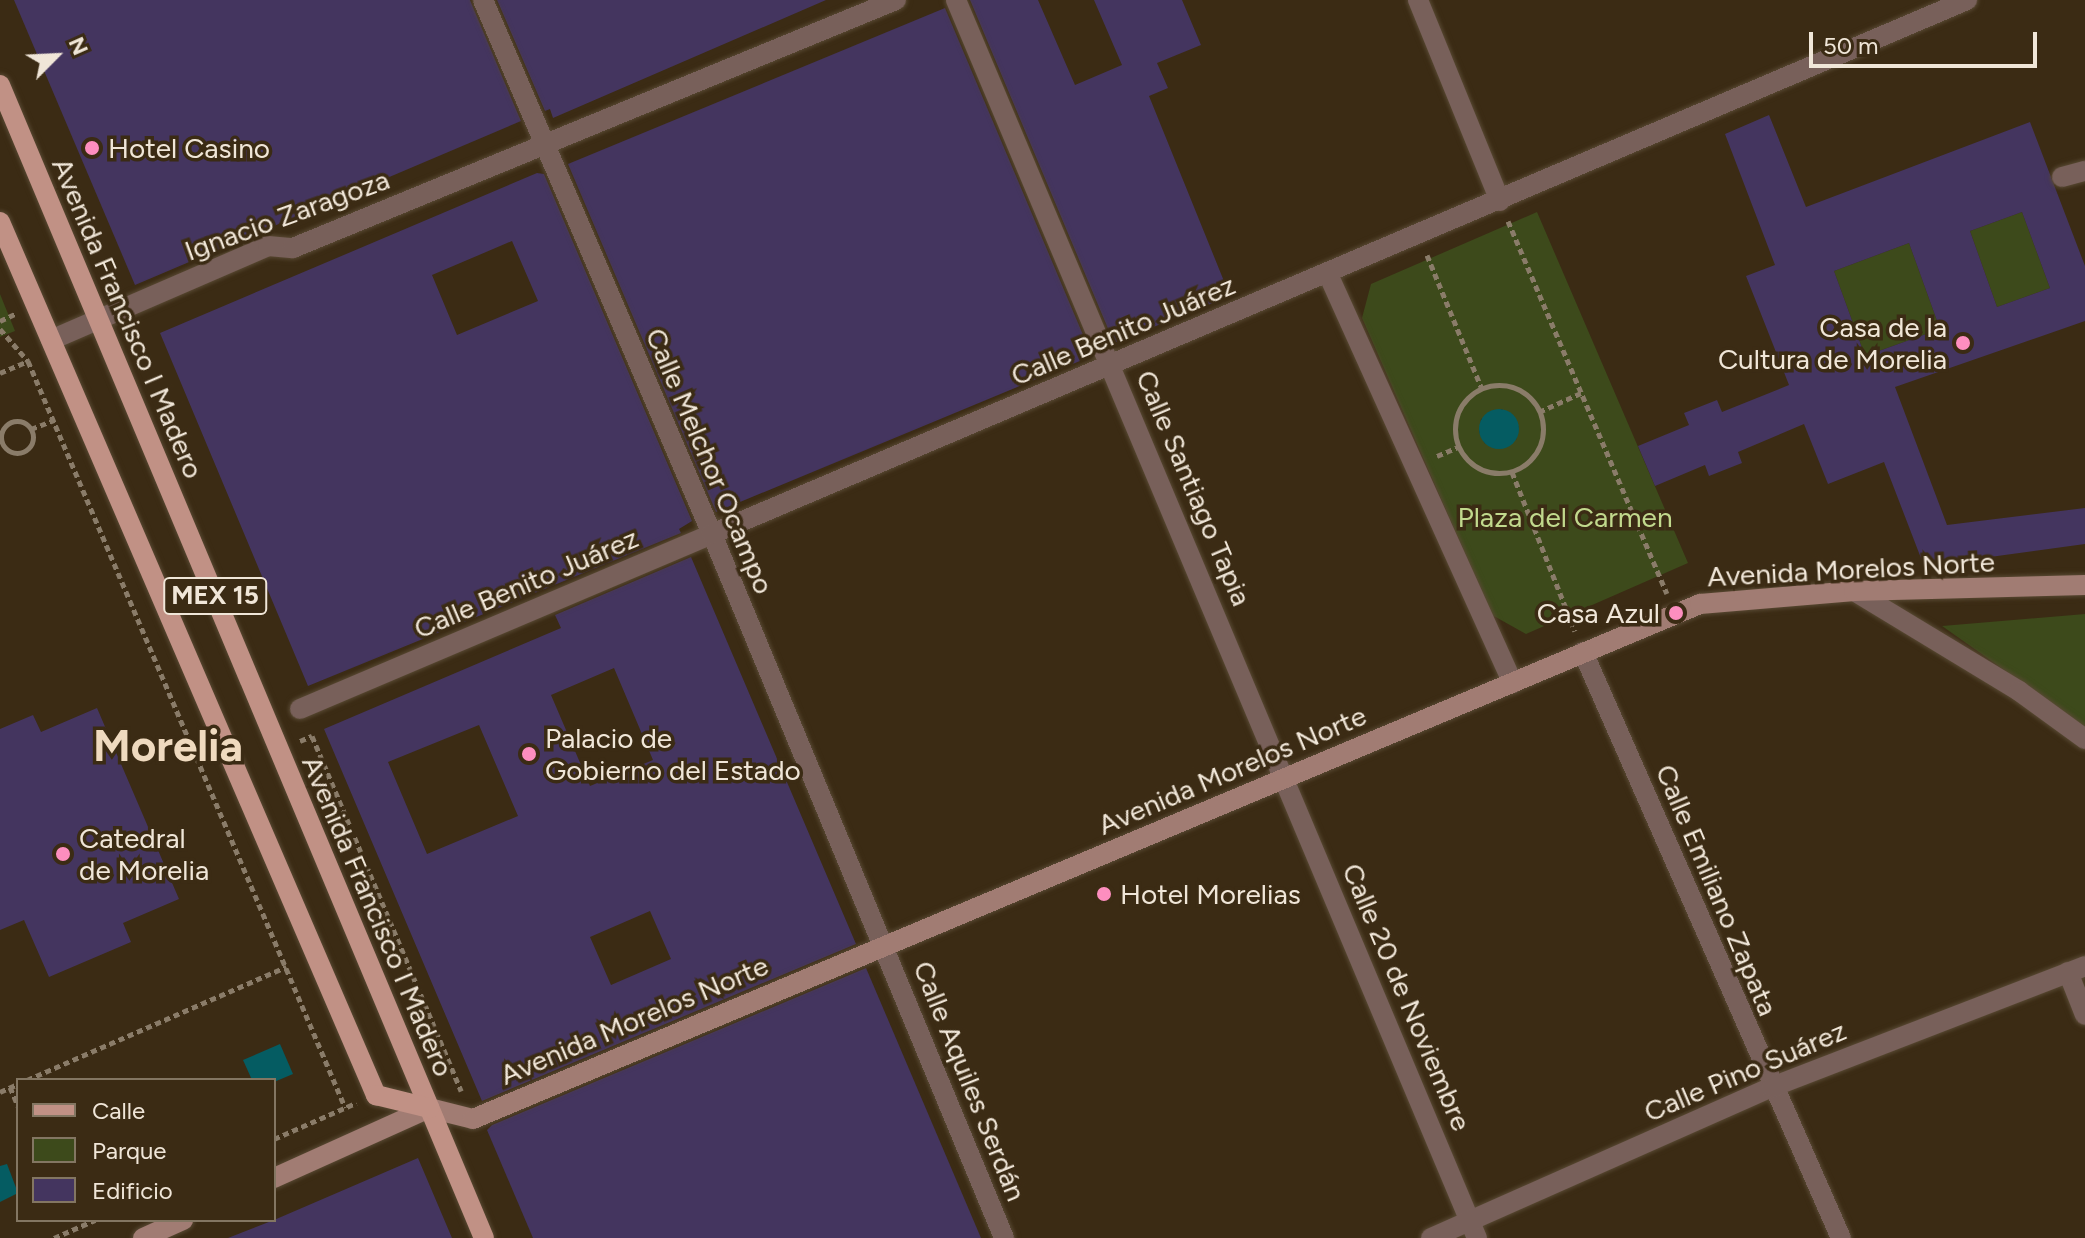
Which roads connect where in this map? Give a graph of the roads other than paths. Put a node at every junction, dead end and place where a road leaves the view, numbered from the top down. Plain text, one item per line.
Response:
1 (483, 0) edge
2 (896, 0) edge
3 (956, 0) edge
4 (1418, 0) edge
5 (1967, 0) edge
6 (0, 85) edge
7 (543, 144) junction
8 (2085, 171) edge
9 (2062, 177) dead end
10 (1500, 201) junction
11 (0, 222) edge
12 (1328, 274) junction
13 (99, 320) junction
14 (51, 340) junction
15 (1112, 365) junction
16 (712, 534) junction
17 (2085, 585) edge
18 (1854, 591) junction
19 (1583, 652) junction
20 (1513, 683) junction
21 (300, 709) dead end
22 (2085, 739) edge
23 (1286, 778) junction
24 (884, 944) junction
25 (2076, 969) edge
26 (2085, 1015) edge
27 (1772, 1087) junction
28 (429, 1108) junction
29 (276, 1177) edge
30 (179, 1222) edge
31 (1474, 1229) edge
32 (143, 1238) edge
33 (484, 1238) edge
34 (1004, 1238) edge
35 (1431, 1238) edge
36 (1841, 1238) edge

1 - 7 street, Calle Melchor Ocampo
2 - 7 street, Ignacio Zaragoza
3 - 15 street, Calle Santiago Tapia
4 - 10 street
5 - 10 street, Calle Benito Juárez
6 - 13 main road, Avenida Francisco I Madero / MEX 15
7 - 13 street, Ignacio Zaragoza
7 - 16 street, Calle Melchor Ocampo
8 - 9 street
10 - 12 street, Calle Benito Juárez
11 - 14 main road, Avenida Francisco I Madero / MEX 15
12 - 15 street, Calle Benito Juárez
12 - 20 street
13 - 14 street, Ignacio Zaragoza
13 - 28 main road, Avenida Francisco I Madero / MEX 15
14 - 28 main road, Avenida Francisco I Madero / MEX 15
15 - 16 street, Calle Benito Juárez
15 - 23 street, Calle Santiago Tapia
16 - 21 street, Calle Benito Juárez
16 - 24 street, Calle Melchor Ocampo
17 - 18 main road, Avenida Morelos Norte
18 - 19 main road, Avenida Morelos Norte
18 - 22 street
19 - 20 main road, Avenida Morelos Norte
19 - 27 street, Calle Emiliano Zapata
20 - 23 main road, Avenida Morelos Norte
23 - 24 main road, Avenida Morelos Norte
23 - 31 street, Calle 20 de Noviembre
24 - 28 main road, Avenida Morelos Norte
24 - 34 street, Calle Aquiles Serdán
25 - 26 street
25 - 27 street, Calle Pino Suárez
27 - 31 street, Calle Pino Suárez
27 - 36 street, Calle Emiliano Zapata
28 - 29 main road
28 - 33 main road, MEX 15
30 - 32 main road
31 - 35 street, Calle Pino Suárez

